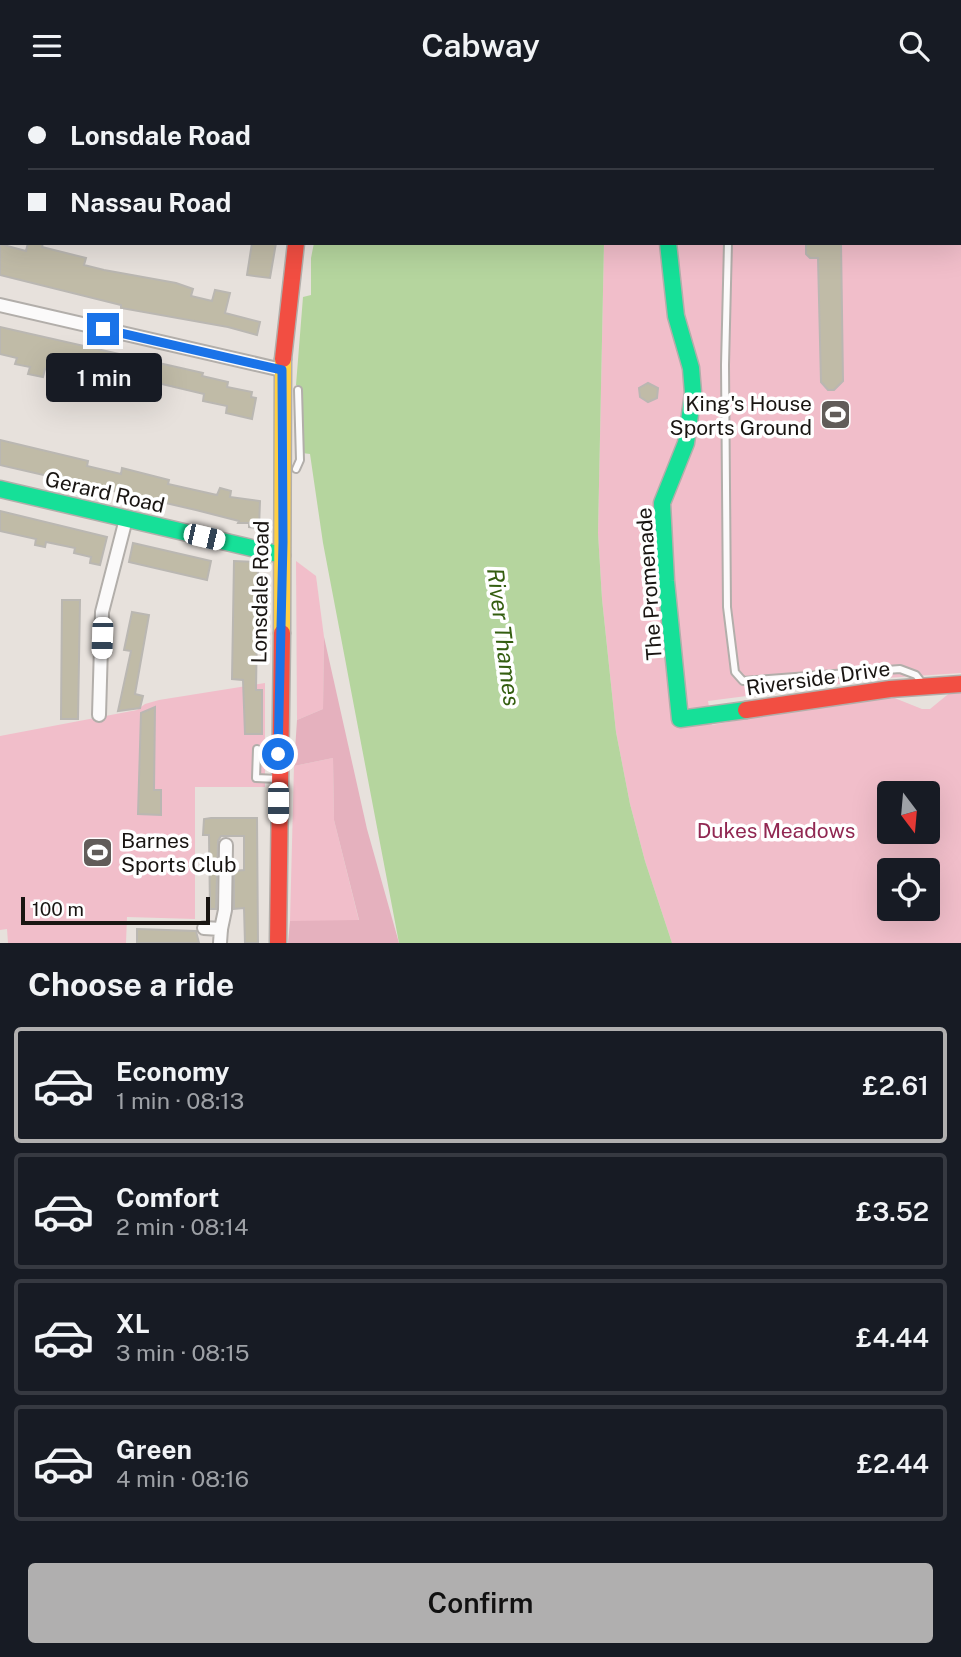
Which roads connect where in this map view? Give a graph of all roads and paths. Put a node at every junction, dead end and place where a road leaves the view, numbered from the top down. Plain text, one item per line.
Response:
1 (296, 245) edge
2 (668, 245) edge
3 (728, 245) edge
4 (0, 305) edge
5 (282, 370) junction
6 (298, 390) dead end
7 (296, 468) dead end
8 (0, 489) edge
9 (126, 519) junction
10 (282, 555) junction
11 (961, 684) edge
12 (924, 686) junction
13 (99, 715) dead end
14 (680, 719) joint
15 (257, 748) dead end
16 (278, 779) junction
17 (226, 845) dead end
18 (204, 928) dead end
19 (221, 929) junction
20 (220, 943) edge
21 (278, 943) edge

1 - 5 street, Lonsdale Road
2 - 14 street, The Promenade
3 - 12 lane
4 - 5 street
5 - 10 street, Lonsdale Road
6 - 7 lane
8 - 9 street, Gerard Road
9 - 10 street, Gerard Road
9 - 13 street
10 - 16 street, Lonsdale Road
11 - 12 street, Riverside Drive
12 - 14 street, Riverside Drive
15 - 16 lane
16 - 21 street, Lonsdale Road
17 - 19 street
18 - 19 street
19 - 20 street

